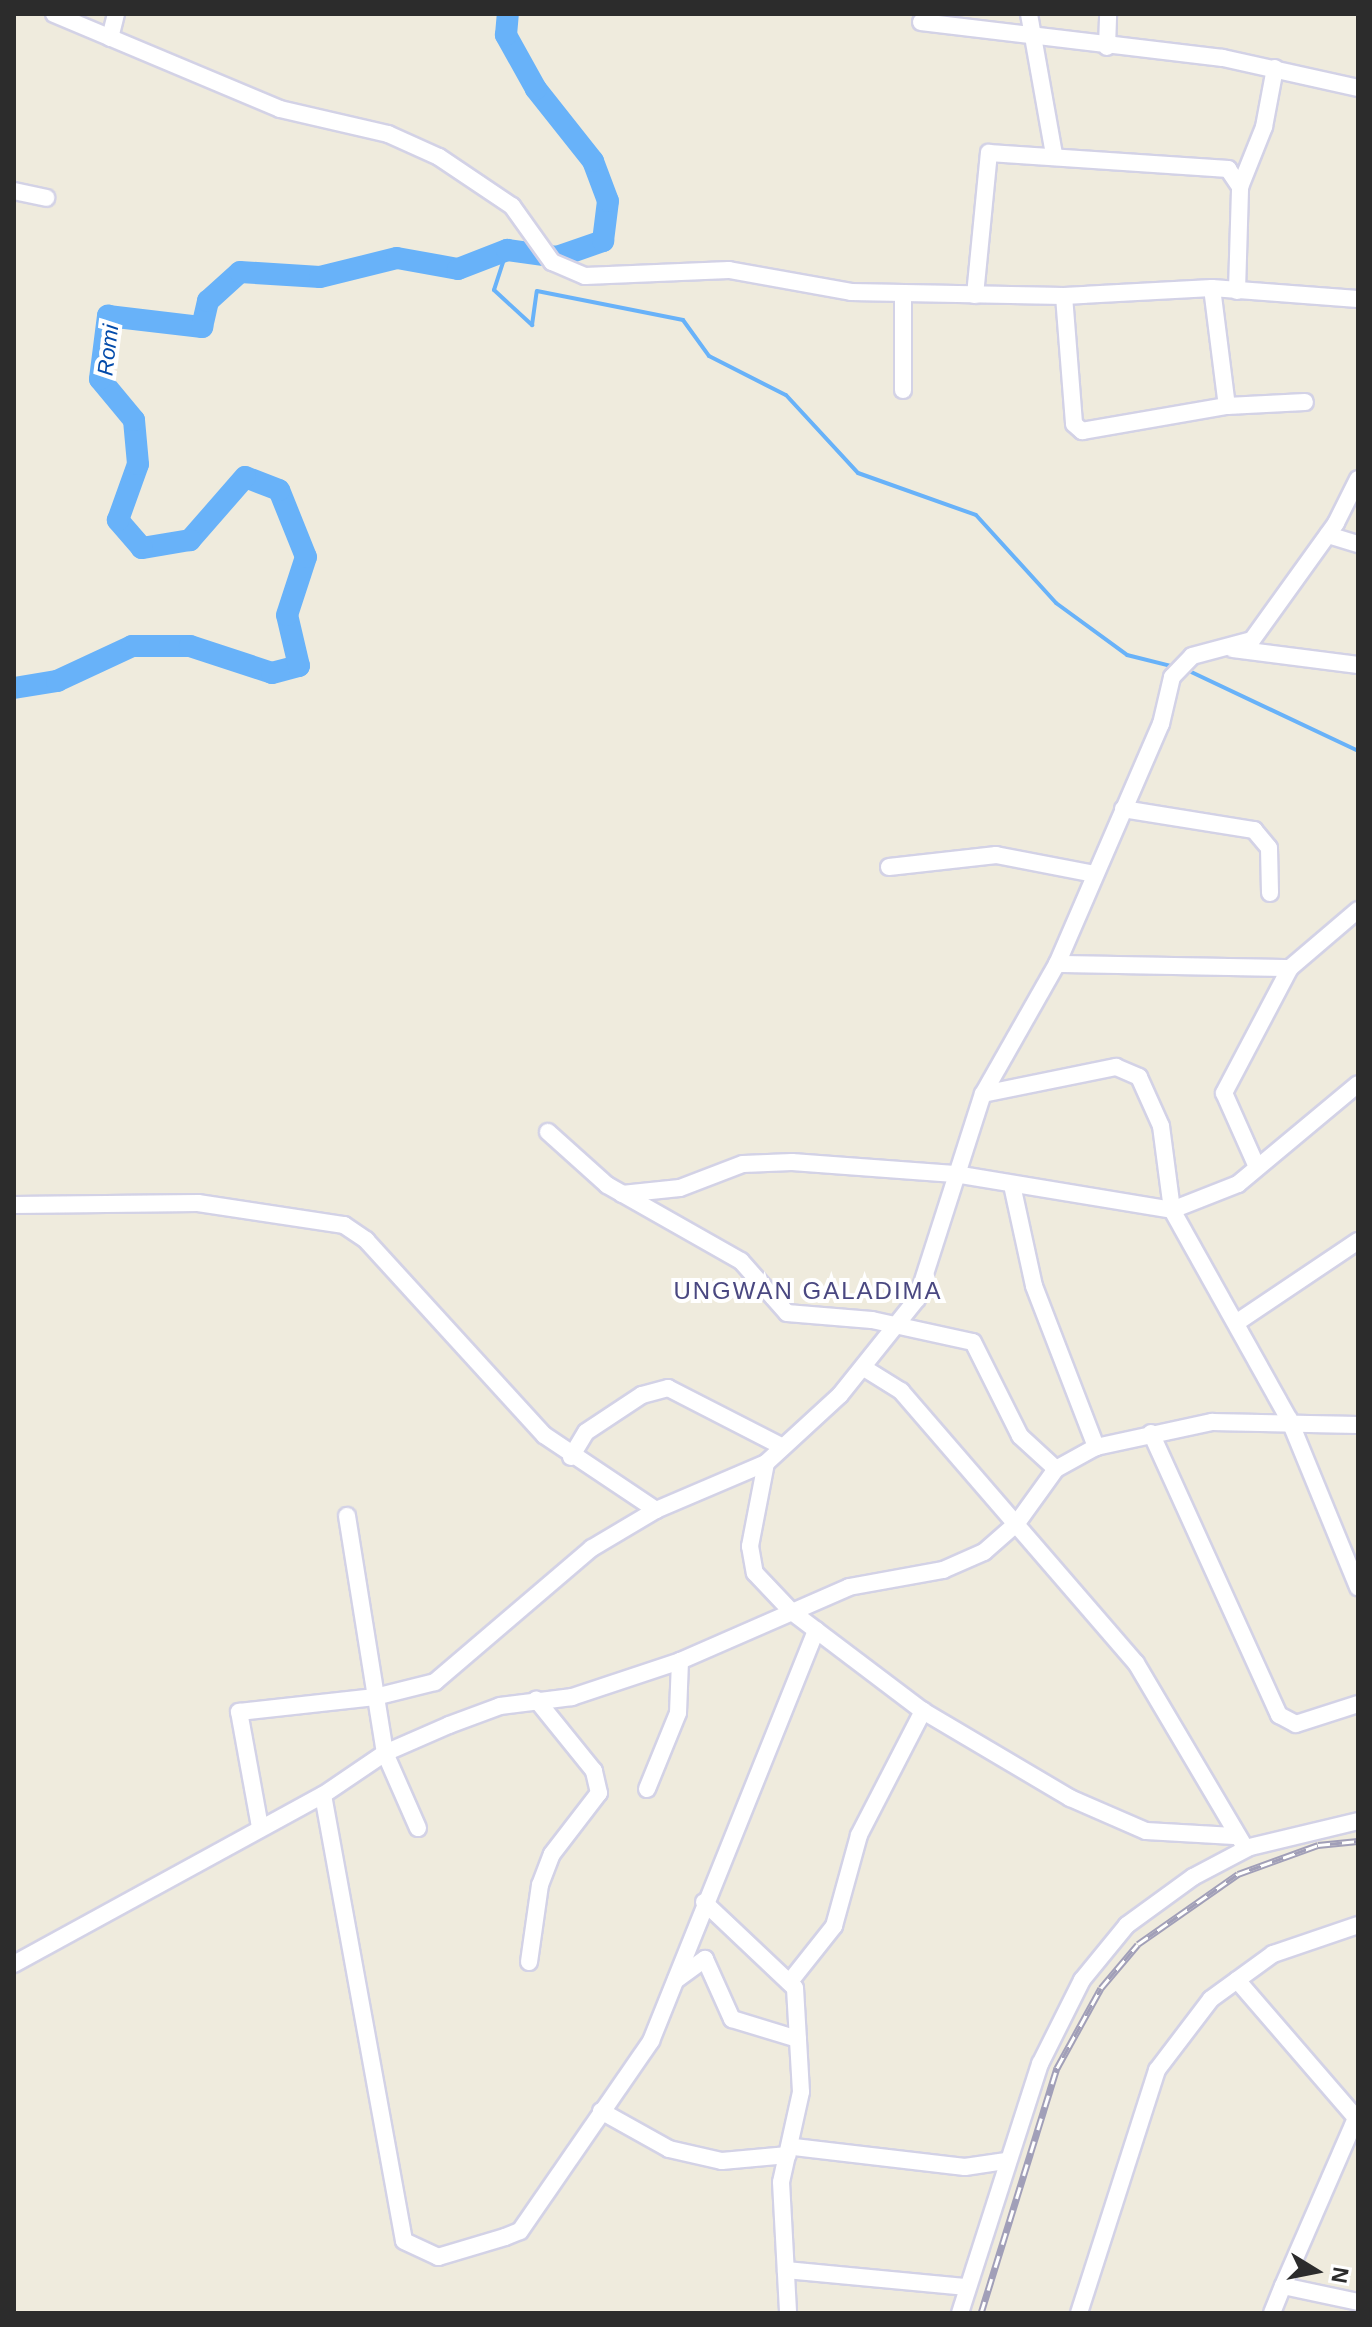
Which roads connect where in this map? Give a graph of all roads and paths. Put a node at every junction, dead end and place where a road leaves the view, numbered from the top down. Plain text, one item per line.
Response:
1 (54, 14) edge
2 (116, 14) edge
3 (1029, 14) edge
4 (1108, 14) edge
5 (921, 22) dead end
6 (1034, 34) junction
7 (110, 38) junction
8 (1107, 47) junction
9 (1275, 68) junction
10 (1358, 88) edge
11 (1054, 154) junction
12 (1240, 187) junction
13 (14, 191) edge
14 (46, 198) dead end
15 (1212, 288) junction
16 (1237, 291) junction
17 (903, 293) junction
18 (975, 295) junction
19 (1064, 296) junction
20 (1358, 299) edge
21 (903, 390) dead end
22 (1305, 402) dead end
23 (1227, 406) junction
24 (1358, 479) edge
25 (1328, 535) junction
26 (1358, 544) edge
27 (1227, 649) junction
28 (1358, 665) edge
29 (1123, 809) junction
30 (889, 867) dead end
31 (1095, 874) junction
32 (1270, 893) dead end
33 (1358, 910) edge
34 (1057, 964) junction
35 (1290, 968) junction
36 (1358, 1084) edge
37 (983, 1094) junction
38 (548, 1132) dead end
39 (1257, 1167) junction
40 (955, 1174) junction
41 (1012, 1185) junction
42 (622, 1194) junction
43 (14, 1205) edge
44 (1172, 1210) junction
45 (1358, 1241) edge
46 (1236, 1323) junction
47 (902, 1325) junction
48 (864, 1368) junction
49 (1289, 1419) junction
50 (1358, 1425) edge
51 (1151, 1433) junction
52 (783, 1447) junction
53 (1096, 1447) junction
54 (571, 1457) junction
55 (766, 1463) junction
56 (1056, 1469) junction
57 (656, 1510) junction
58 (347, 1516) dead end
59 (1017, 1523) junction
60 (1358, 1587) edge
61 (792, 1612) junction
62 (816, 1630) junction
63 (680, 1661) junction
64 (375, 1697) junction
65 (536, 1699) junction
66 (1358, 1704) edge
67 (923, 1711) junction
68 (385, 1753) junction
69 (647, 1789) dead end
70 (323, 1795) junction
71 (1358, 1821) edge
72 (260, 1827) junction
73 (418, 1828) dead end
74 (1234, 1836) junction
75 (1250, 1847) junction
76 (704, 1902) junction
77 (1358, 1925) edge
78 (529, 1962) dead end
79 (14, 1964) edge
80 (792, 1979) junction
81 (1237, 1980) junction
82 (673, 1983) junction
83 (798, 2039) junction
84 (601, 2111) junction
85 (1357, 2118) edge
86 (791, 2151) junction
87 (1005, 2161) junction
88 (786, 2270) junction
89 (1283, 2286) junction
90 (967, 2287) junction
91 (1358, 2302) edge
92 (788, 2313) edge
93 (960, 2313) edge
94 (1079, 2313) edge
95 (1272, 2313) edge

1 - 7 street
2 - 7 street
3 - 6 street
4 - 8 street
5 - 6 street
6 - 8 street
6 - 11 street
7 - 17 street
8 - 9 street
9 - 10 street
9 - 12 street
11 - 12 street
11 - 18 street
12 - 16 street
13 - 14 street
15 - 16 street
15 - 19 street
15 - 23 street
16 - 20 street
17 - 18 street
17 - 21 street
18 - 19 street
19 - 23 street
22 - 23 street
24 - 25 street
25 - 26 street
25 - 27 street
27 - 28 street
27 - 29 street
29 - 31 street
29 - 32 street
30 - 31 street
31 - 34 street
33 - 35 street
34 - 35 street
34 - 37 street
35 - 39 street
36 - 39 street
37 - 40 street
37 - 44 street
38 - 42 street
39 - 44 street
40 - 41 street
40 - 42 street
40 - 47 street
41 - 44 street
41 - 53 street
42 - 47 street
43 - 54 street
44 - 46 street
45 - 46 street
46 - 49 street
47 - 48 street
47 - 56 street
48 - 52 street
48 - 59 street
49 - 50 street
49 - 51 street
49 - 60 street
51 - 53 street
51 - 66 street
52 - 54 street
52 - 55 street
53 - 56 street
54 - 57 street
55 - 57 street
55 - 61 street
56 - 59 street
57 - 64 street
58 - 64 street
59 - 61 street
59 - 74 street
61 - 62 street
61 - 63 street
62 - 67 street
62 - 76 street
63 - 65 street
63 - 69 street
64 - 68 street
64 - 72 street
65 - 68 street
65 - 78 street
67 - 74 street
67 - 80 street
68 - 70 street
68 - 73 street
70 - 72 street
70 - 84 street
71 - 75 street
72 - 79 street
74 - 75 street
75 - 87 street
76 - 80 street
76 - 82 street
77 - 81 street
80 - 83 street
81 - 85 street
81 - 94 street
82 - 83 street
82 - 84 street
83 - 86 street
84 - 86 street
85 - 89 street
86 - 87 street
86 - 88 street
87 - 90 street
88 - 90 street
88 - 92 street
89 - 91 street
89 - 95 street
90 - 93 street

